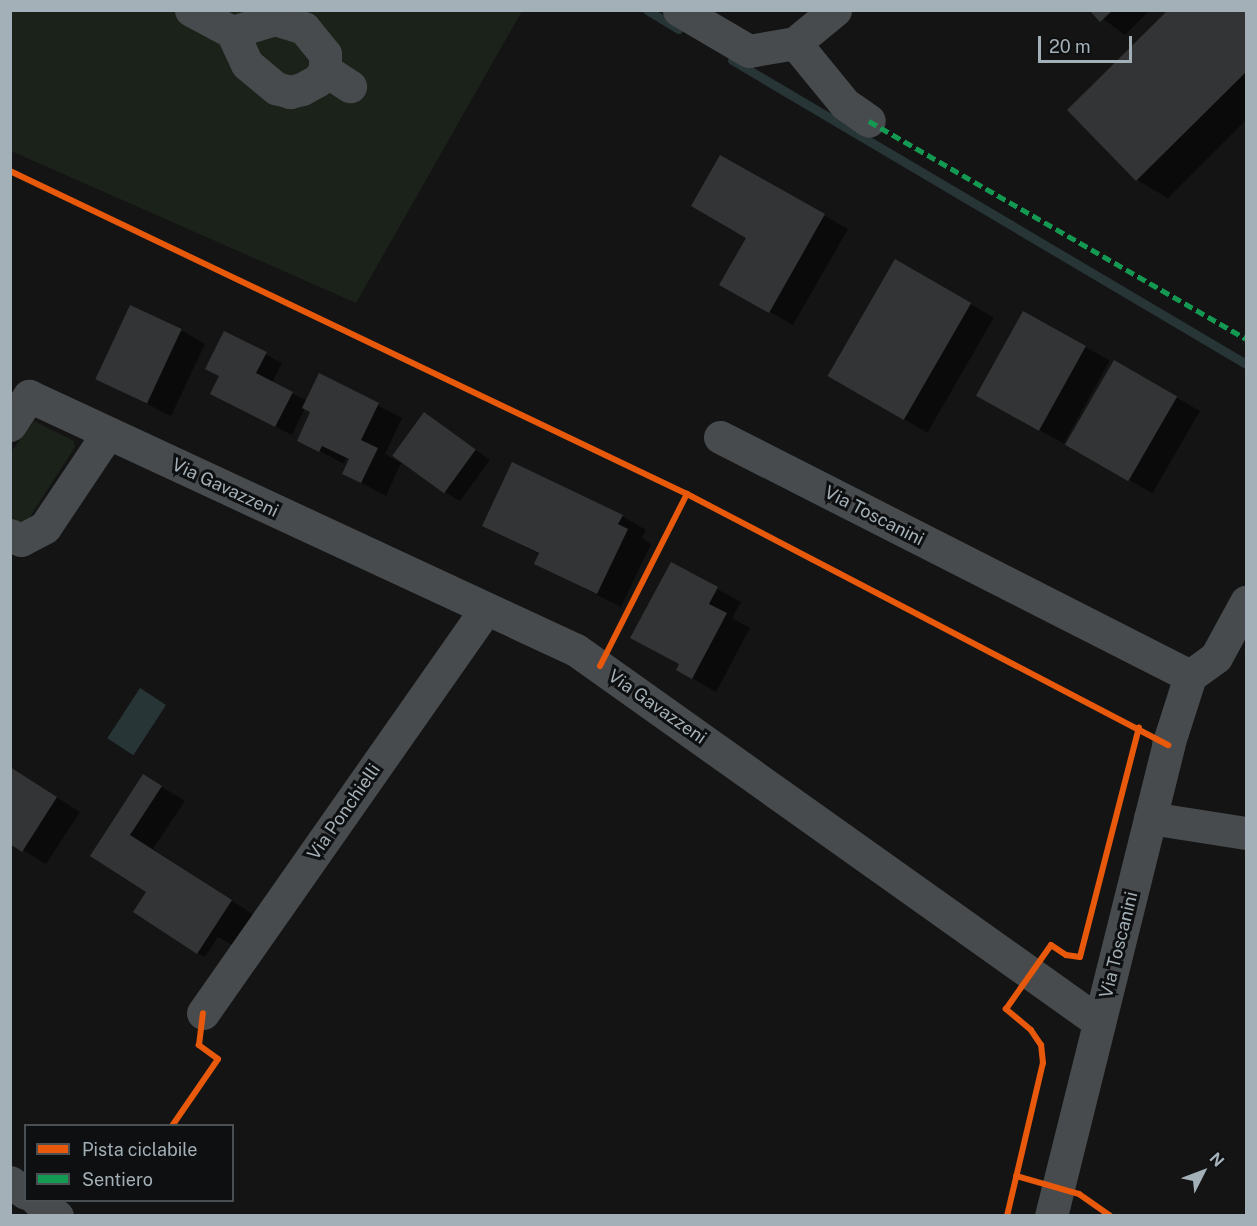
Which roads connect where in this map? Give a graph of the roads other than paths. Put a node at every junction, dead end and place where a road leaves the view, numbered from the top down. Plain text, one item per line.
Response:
1 (191, 10) edge
2 (679, 10) edge
3 (835, 10) edge
4 (232, 32) junction
5 (795, 43) junction
6 (870, 121) dead end
7 (10, 425) edge
8 (108, 433) junction
9 (720, 437) dead end
10 (10, 535) edge
11 (1246, 602) edge
12 (484, 611) junction
13 (1190, 675) junction
14 (1150, 818) junction
15 (1246, 833) edge
16 (204, 1013) dead end
17 (1100, 1022) junction
18 (10, 1182) edge
19 (24, 1191) edge
20 (40, 1202) edge
21 (57, 1215) edge
22 (1051, 1215) edge

1 - 4 street
2 - 5 street
3 - 5 street
4 - 4 street
5 - 6 street
7 - 8 street, Via Gavazzeni
8 - 10 street
8 - 12 street, Via Gavazzeni
9 - 13 street, Via Toscanini
11 - 13 street
12 - 16 street, Via Ponchielli
12 - 17 street, Via Gavazzeni
13 - 14 street, Via Toscanini
14 - 15 street
14 - 17 street, Via Toscanini
17 - 22 street, Via Toscanini
18 - 19 street
20 - 21 street

